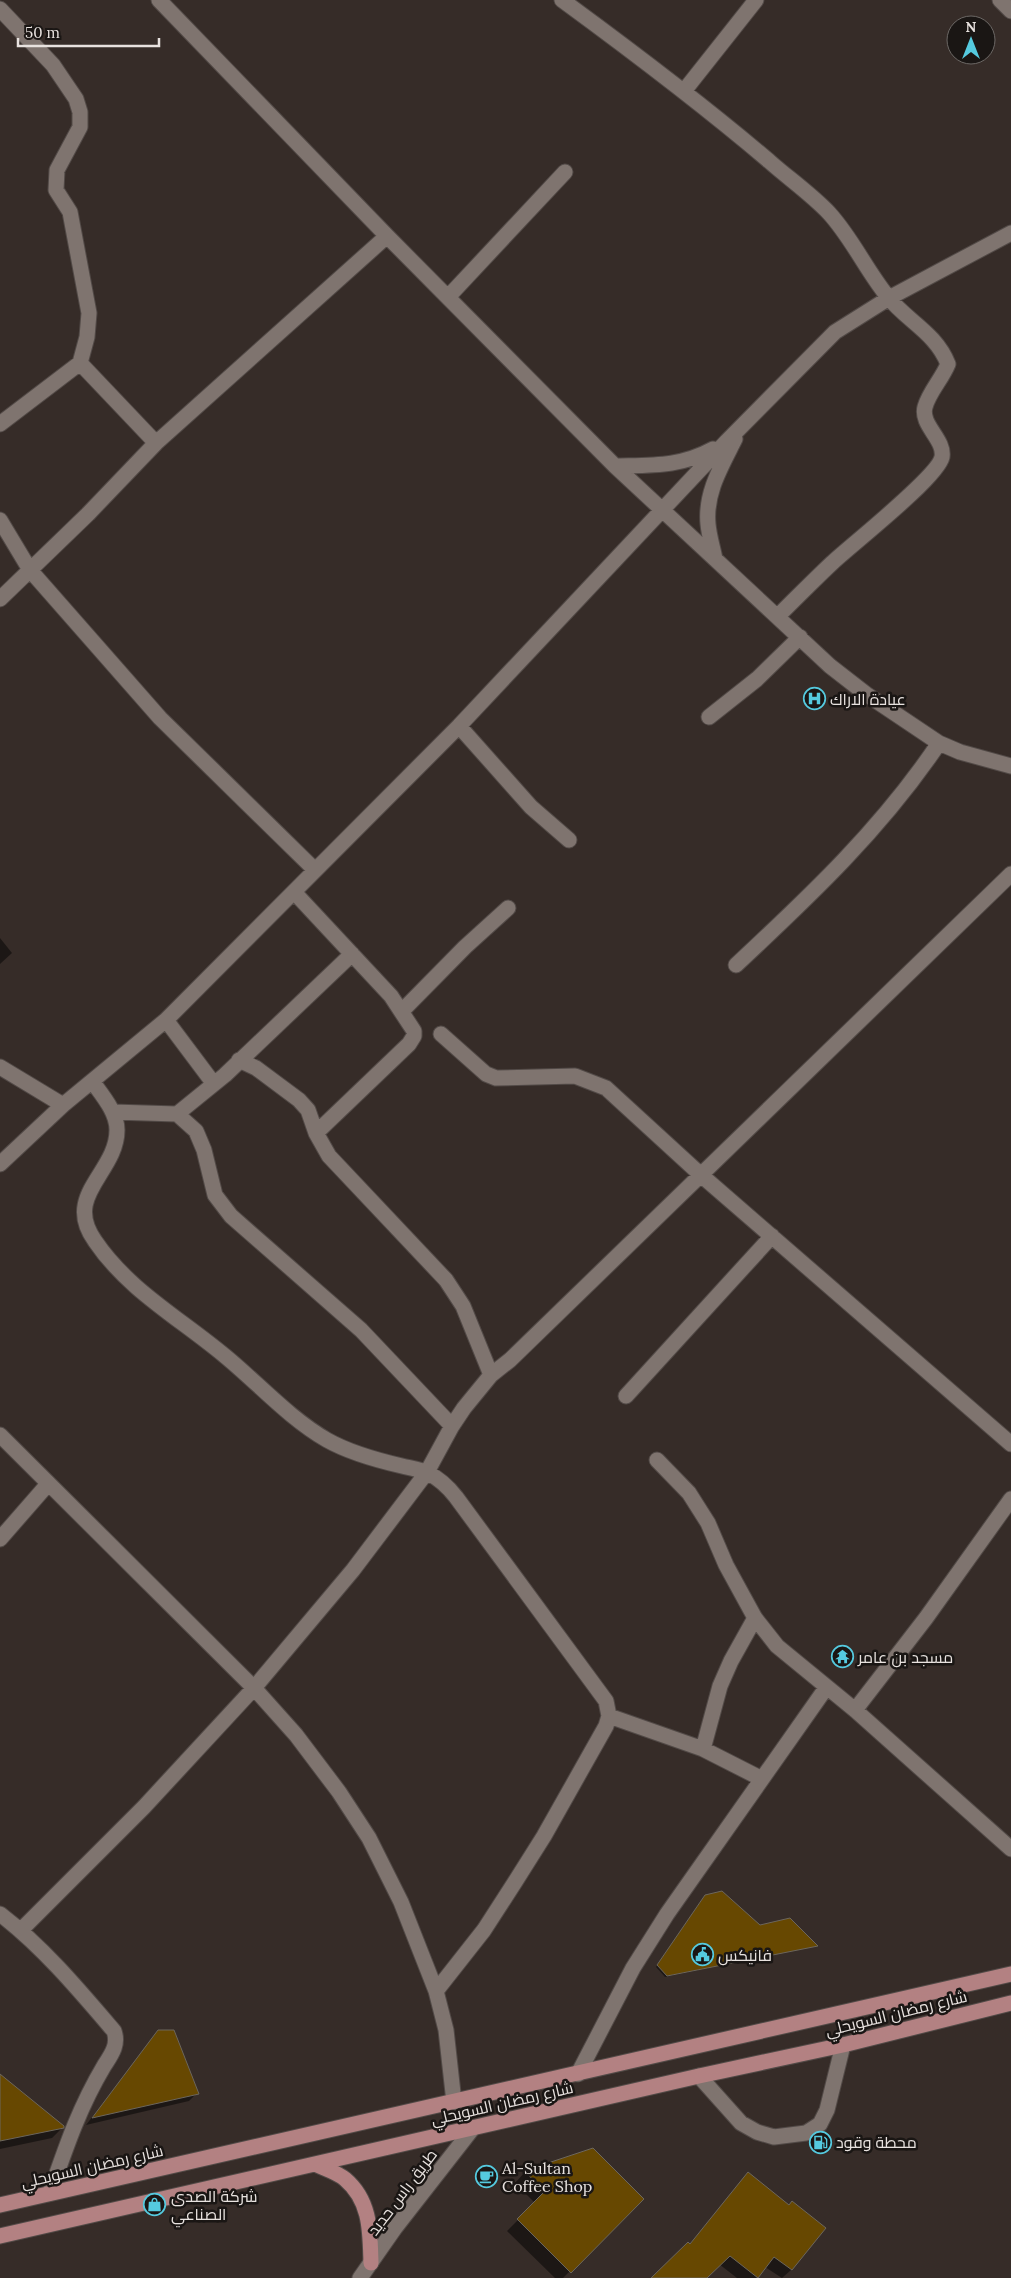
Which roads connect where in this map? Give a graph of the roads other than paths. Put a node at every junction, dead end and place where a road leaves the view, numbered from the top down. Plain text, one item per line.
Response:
1 (159, 0) edge
2 (562, 0) edge
3 (756, 0) edge
4 (1000, 0) edge
5 (0, 9) edge
6 (1011, 12) edge
7 (684, 91) junction
8 (565, 172) dead end
9 (1011, 233) edge
10 (387, 236) junction
11 (448, 297) junction
12 (889, 298) junction
13 (80, 363) junction
14 (0, 424) edge
15 (742, 426) junction
16 (727, 441) junction
17 (156, 443) junction
18 (616, 466) junction
19 (661, 509) junction
20 (0, 520) edge
21 (715, 559) junction
22 (30, 570) junction
23 (0, 599) edge
24 (778, 616) junction
25 (800, 637) junction
26 (709, 717) dead end
27 (459, 726) junction
28 (940, 743) junction
29 (1011, 766) edge
30 (569, 840) dead end
31 (314, 870) junction
32 (1011, 874) edge
33 (294, 892) junction
34 (508, 908) dead end
35 (352, 954) junction
36 (736, 965) dead end
37 (402, 1011) junction
38 (166, 1020) junction
39 (441, 1034) dead end
40 (239, 1060) junction
41 (0, 1067) edge
42 (92, 1081) junction
43 (214, 1084) junction
44 (63, 1105) junction
45 (113, 1112) junction
46 (177, 1114) junction
47 (316, 1133) junction
48 (0, 1164) edge
49 (701, 1175) junction
50 (772, 1236) junction
51 (491, 1376) junction
52 (626, 1396) dead end
53 (452, 1426) junction
54 (0, 1435) edge
55 (1011, 1444) edge
56 (657, 1460) dead end
57 (427, 1472) junction
58 (48, 1484) junction
59 (1011, 1499) edge
60 (0, 1539) edge
61 (755, 1618) junction
62 (254, 1688) junction
63 (826, 1688) junction
64 (855, 1710) junction
65 (609, 1716) junction
66 (703, 1750) junction
67 (762, 1779) junction
68 (1011, 1849) edge
69 (0, 1914) edge
70 (21, 1930) junction
71 (1011, 1974) edge
72 (436, 1992) junction
73 (1011, 2003) edge
74 (843, 2045) junction
75 (578, 2074) junction
76 (698, 2076) junction
77 (454, 2102) junction
78 (473, 2128) junction
79 (317, 2165) junction
80 (50, 2193) junction
81 (0, 2205) edge
82 (0, 2236) edge
83 (370, 2263) junction
84 (360, 2278) edge

1 - 10 street
2 - 7 street
3 - 7 street
4 - 6 street
5 - 13 street
7 - 12 street
8 - 11 street
9 - 12 street
10 - 11 street
10 - 17 street
11 - 18 street
12 - 15 street
12 - 24 street
13 - 14 street
13 - 17 street
15 - 16 street
15 - 21 street
16 - 18 street
16 - 19 street
17 - 22 street
18 - 19 street
19 - 21 street
19 - 27 street
20 - 22 street
21 - 24 street
22 - 23 street
22 - 31 street
24 - 25 street
25 - 26 street
25 - 28 street
27 - 30 street
27 - 31 street
28 - 29 street
28 - 36 street
31 - 33 street
32 - 49 street
33 - 35 street
33 - 38 street
34 - 37 street
35 - 37 street
35 - 40 street
37 - 47 street
38 - 42 street
38 - 43 street
39 - 49 street
40 - 43 street
40 - 47 street
41 - 44 street
42 - 44 street
42 - 45 street
43 - 46 street
44 - 48 street
45 - 46 street
45 - 57 street
46 - 53 street
47 - 51 street
49 - 50 street
49 - 51 street
50 - 52 street
50 - 55 street
51 - 53 street
53 - 57 street
54 - 58 street
56 - 61 street
57 - 62 street
57 - 65 street
58 - 60 street
58 - 62 street
59 - 64 street
61 - 63 street
61 - 66 street
62 - 70 street
62 - 72 street
63 - 64 street
63 - 67 street
64 - 68 street
65 - 66 street
65 - 72 street
66 - 67 street
67 - 75 street
69 - 70 street
70 - 80 street
71 - 75 main road, شارع رمضان السويحلي
72 - 77 street
73 - 74 main road, شارع رمضان السويحلي
74 - 76 main road, شارع رمضان السويحلي
74 - 76 street
75 - 77 main road, شارع رمضان السويحلي
76 - 78 main road, شارع رمضان السويحلي
77 - 80 main road, شارع رمضان السويحلي
78 - 79 main road, شارع رمضان السويحلي
78 - 83 street, طريق راس حديد
79 - 82 main road, شارع رمضان السويحلي
79 - 83 main road
80 - 81 main road, شارع رمضان السويحلي
83 - 84 street, طريق راس حديد

